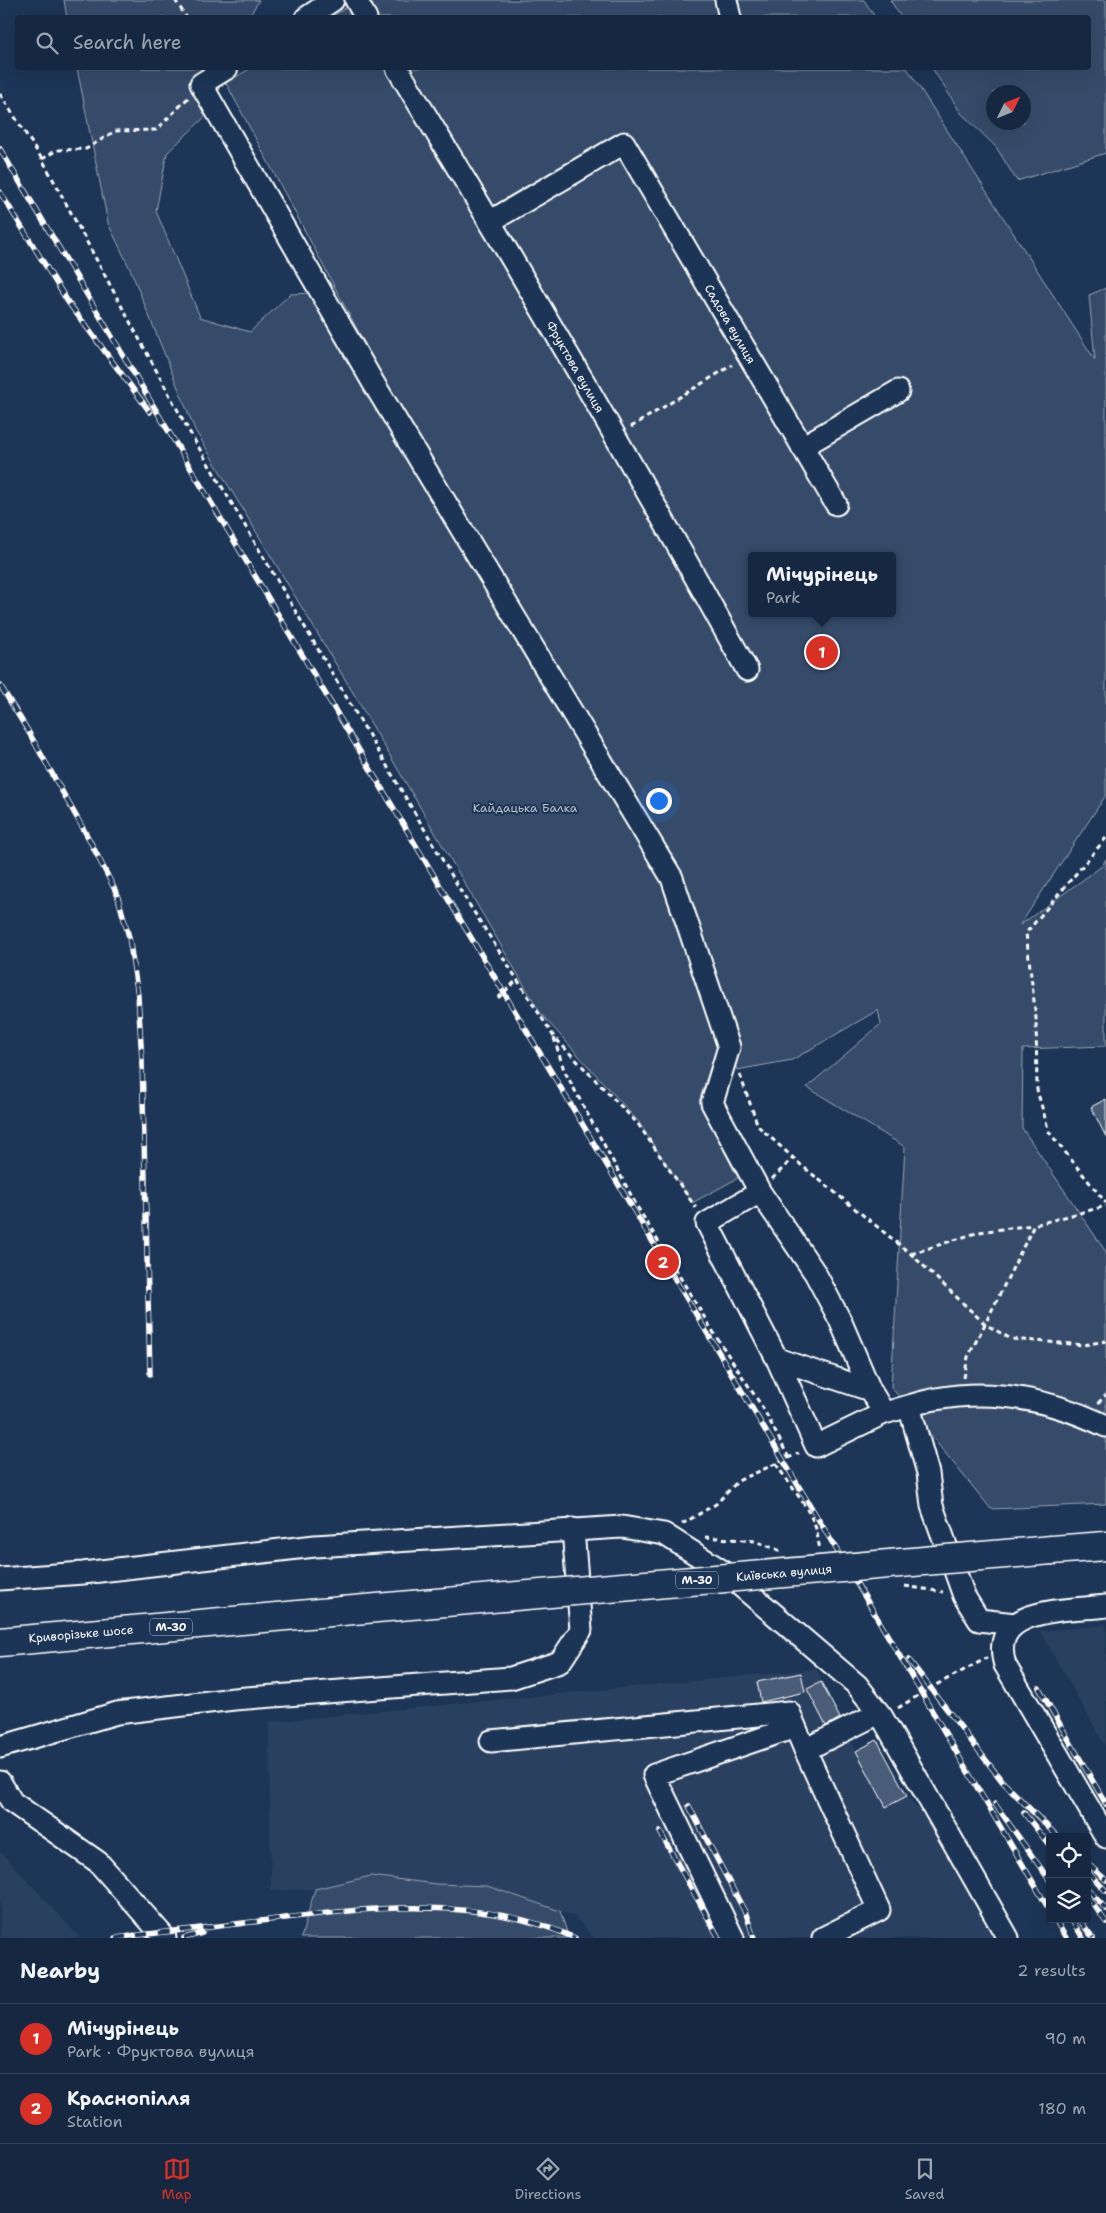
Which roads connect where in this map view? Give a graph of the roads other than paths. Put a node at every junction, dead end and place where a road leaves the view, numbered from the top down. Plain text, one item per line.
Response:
1 (333, 0) edge
2 (356, 0) edge
3 (726, 0) edge
4 (310, 15) edge
5 (364, 15) edge
6 (729, 15) edge
7 (224, 70) edge
8 (398, 70) edge
9 (491, 221) junction
10 (898, 391) dead end
11 (802, 447) junction
12 (836, 504) dead end
13 (747, 670) dead end
14 (760, 1192) junction
15 (777, 1358) junction
16 (870, 1390) junction
17 (909, 1406) junction
18 (884, 1414) junction
19 (1106, 1426) edge
20 (573, 1529) junction
21 (1106, 1546) edge
22 (0, 1579) edge
23 (1106, 1606) edge
24 (342, 1611) joint
25 (1015, 1624) junction
26 (0, 1642) edge
27 (880, 1715) junction
28 (794, 1727) junction
29 (491, 1741) dead end
30 (0, 1747) edge
31 (805, 1750) junction
32 (0, 1782) edge
33 (1106, 1837) edge
34 (165, 1938) edge
35 (733, 1938) edge
36 (823, 1938) edge
37 (1008, 1938) edge

1 - 4 street
2 - 5 street
3 - 6 street
7 - 14 street
8 - 9 street, Фруктова вулиця
9 - 11 street, Садова вулиця
9 - 13 street, Фруктова вулиця
10 - 11 street
11 - 12 street, Садова вулиця
14 - 15 street
14 - 16 street
15 - 16 street
15 - 18 street
16 - 18 street
17 - 18 street
17 - 19 street
17 - 25 street
20 - 22 street
20 - 27 street
20 - 30 street
21 - 24 highway, Київська вулиця / М-30, bridge
23 - 25 street
24 - 26 highway, Криворізьке шосе / М-30
25 - 33 street
27 - 31 street
27 - 37 street
28 - 29 street
28 - 31 street
28 - 35 street
31 - 36 street
32 - 34 street

